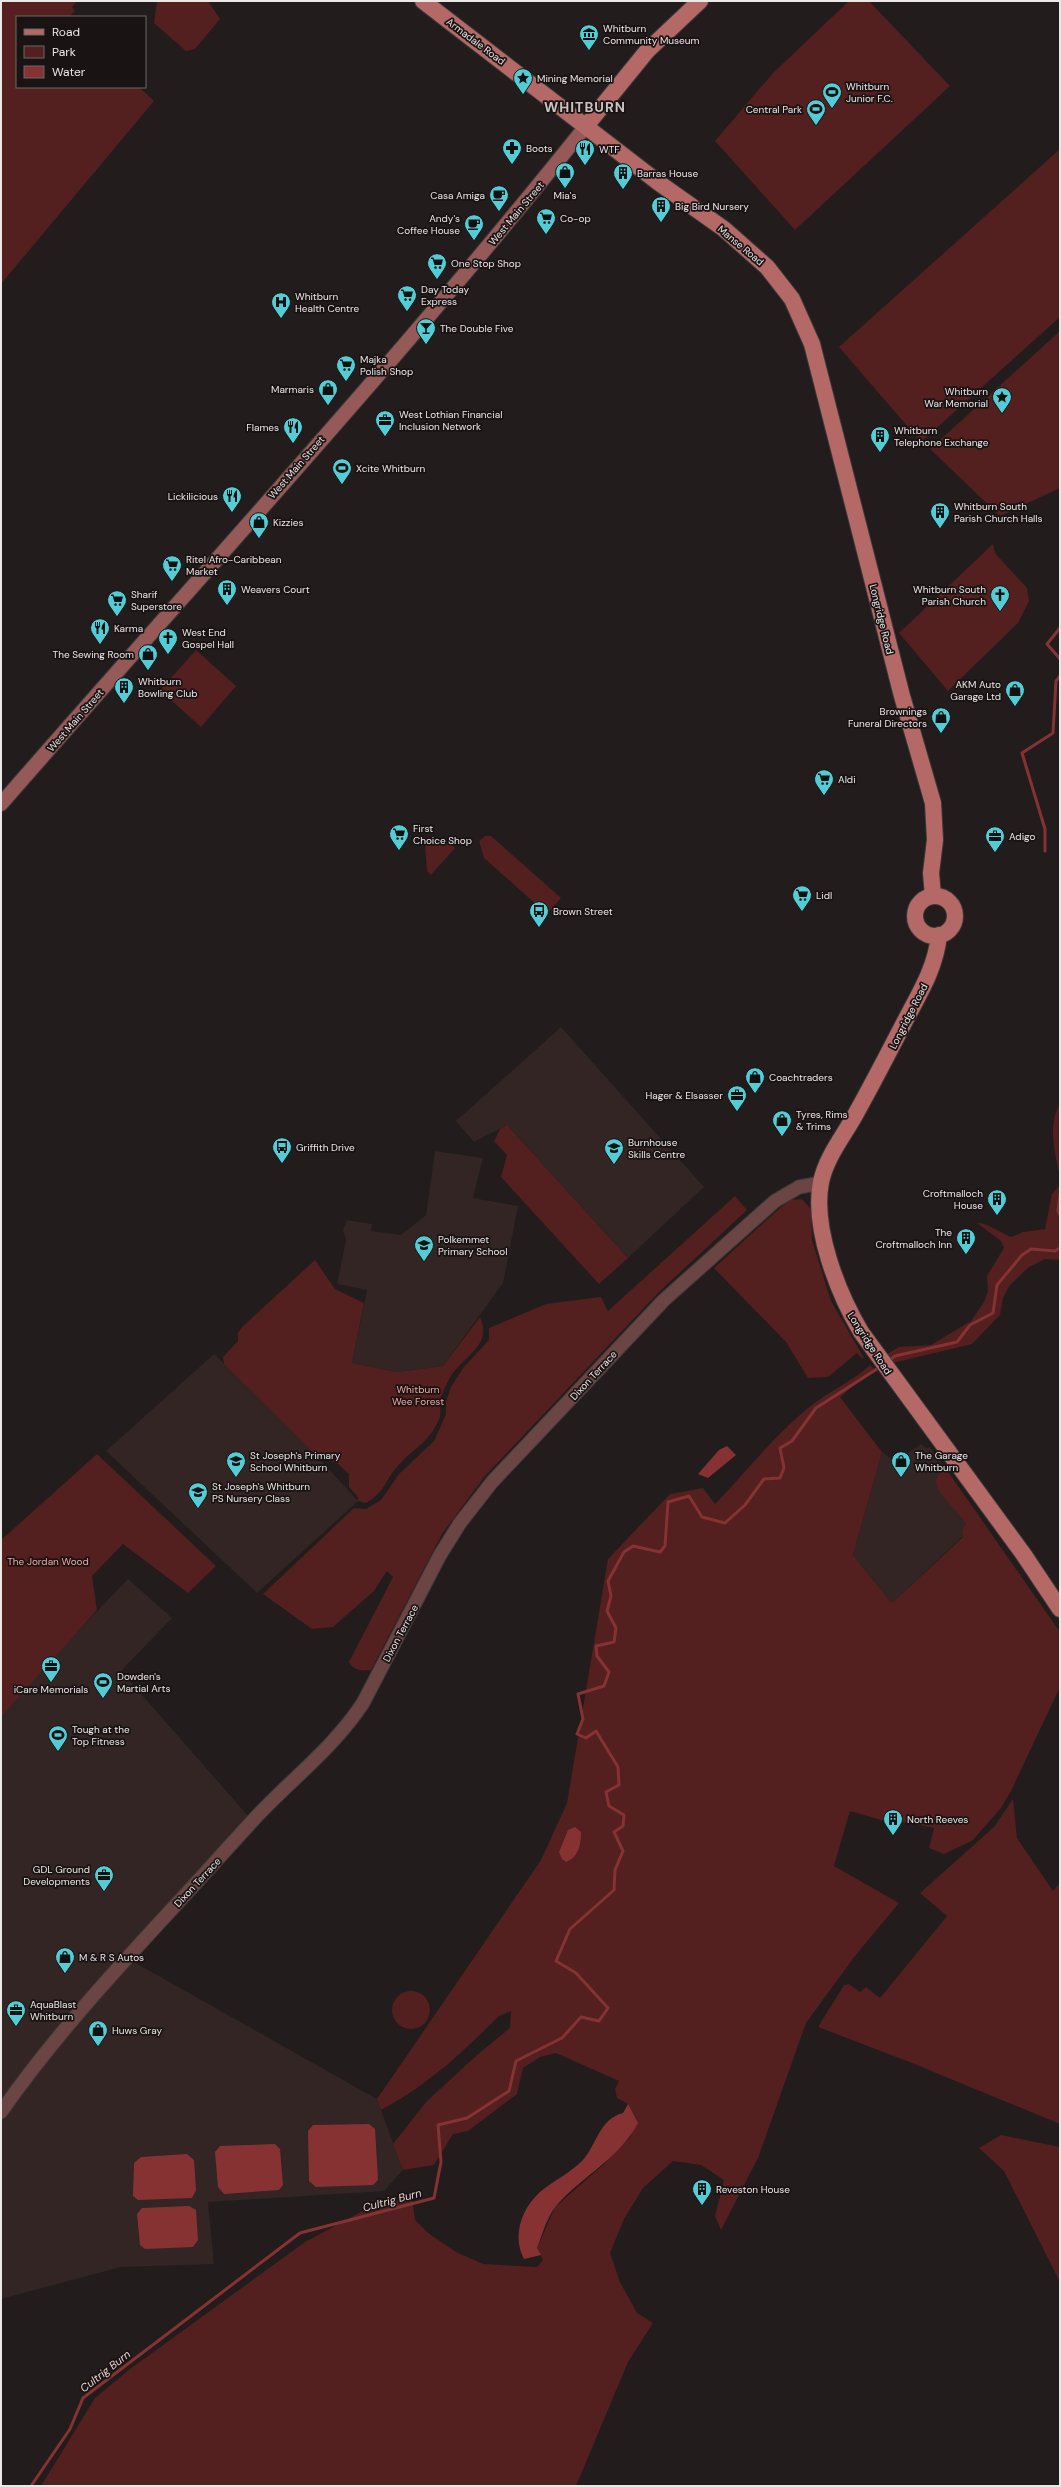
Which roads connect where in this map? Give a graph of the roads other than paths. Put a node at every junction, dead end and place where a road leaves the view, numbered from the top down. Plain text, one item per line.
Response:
1 (423, 1) edge
2 (700, 1) edge
3 (586, 126) junction
4 (812, 344) joint
5 (1, 804) edge
6 (932, 896) junction
7 (939, 935) junction
8 (821, 1183) junction
9 (1060, 1609) edge
10 (1, 2112) edge

1 - 3 main road, Armadale Road
2 - 3 main road
3 - 4 main road, Manse Road
3 - 5 main road, West Main Street
4 - 6 main road, Longridge Road
6 - 7 main road
6 - 7 main road
7 - 8 main road, Longridge Road
8 - 9 main road, Longridge Road
8 - 10 street, Dixon Terrace

